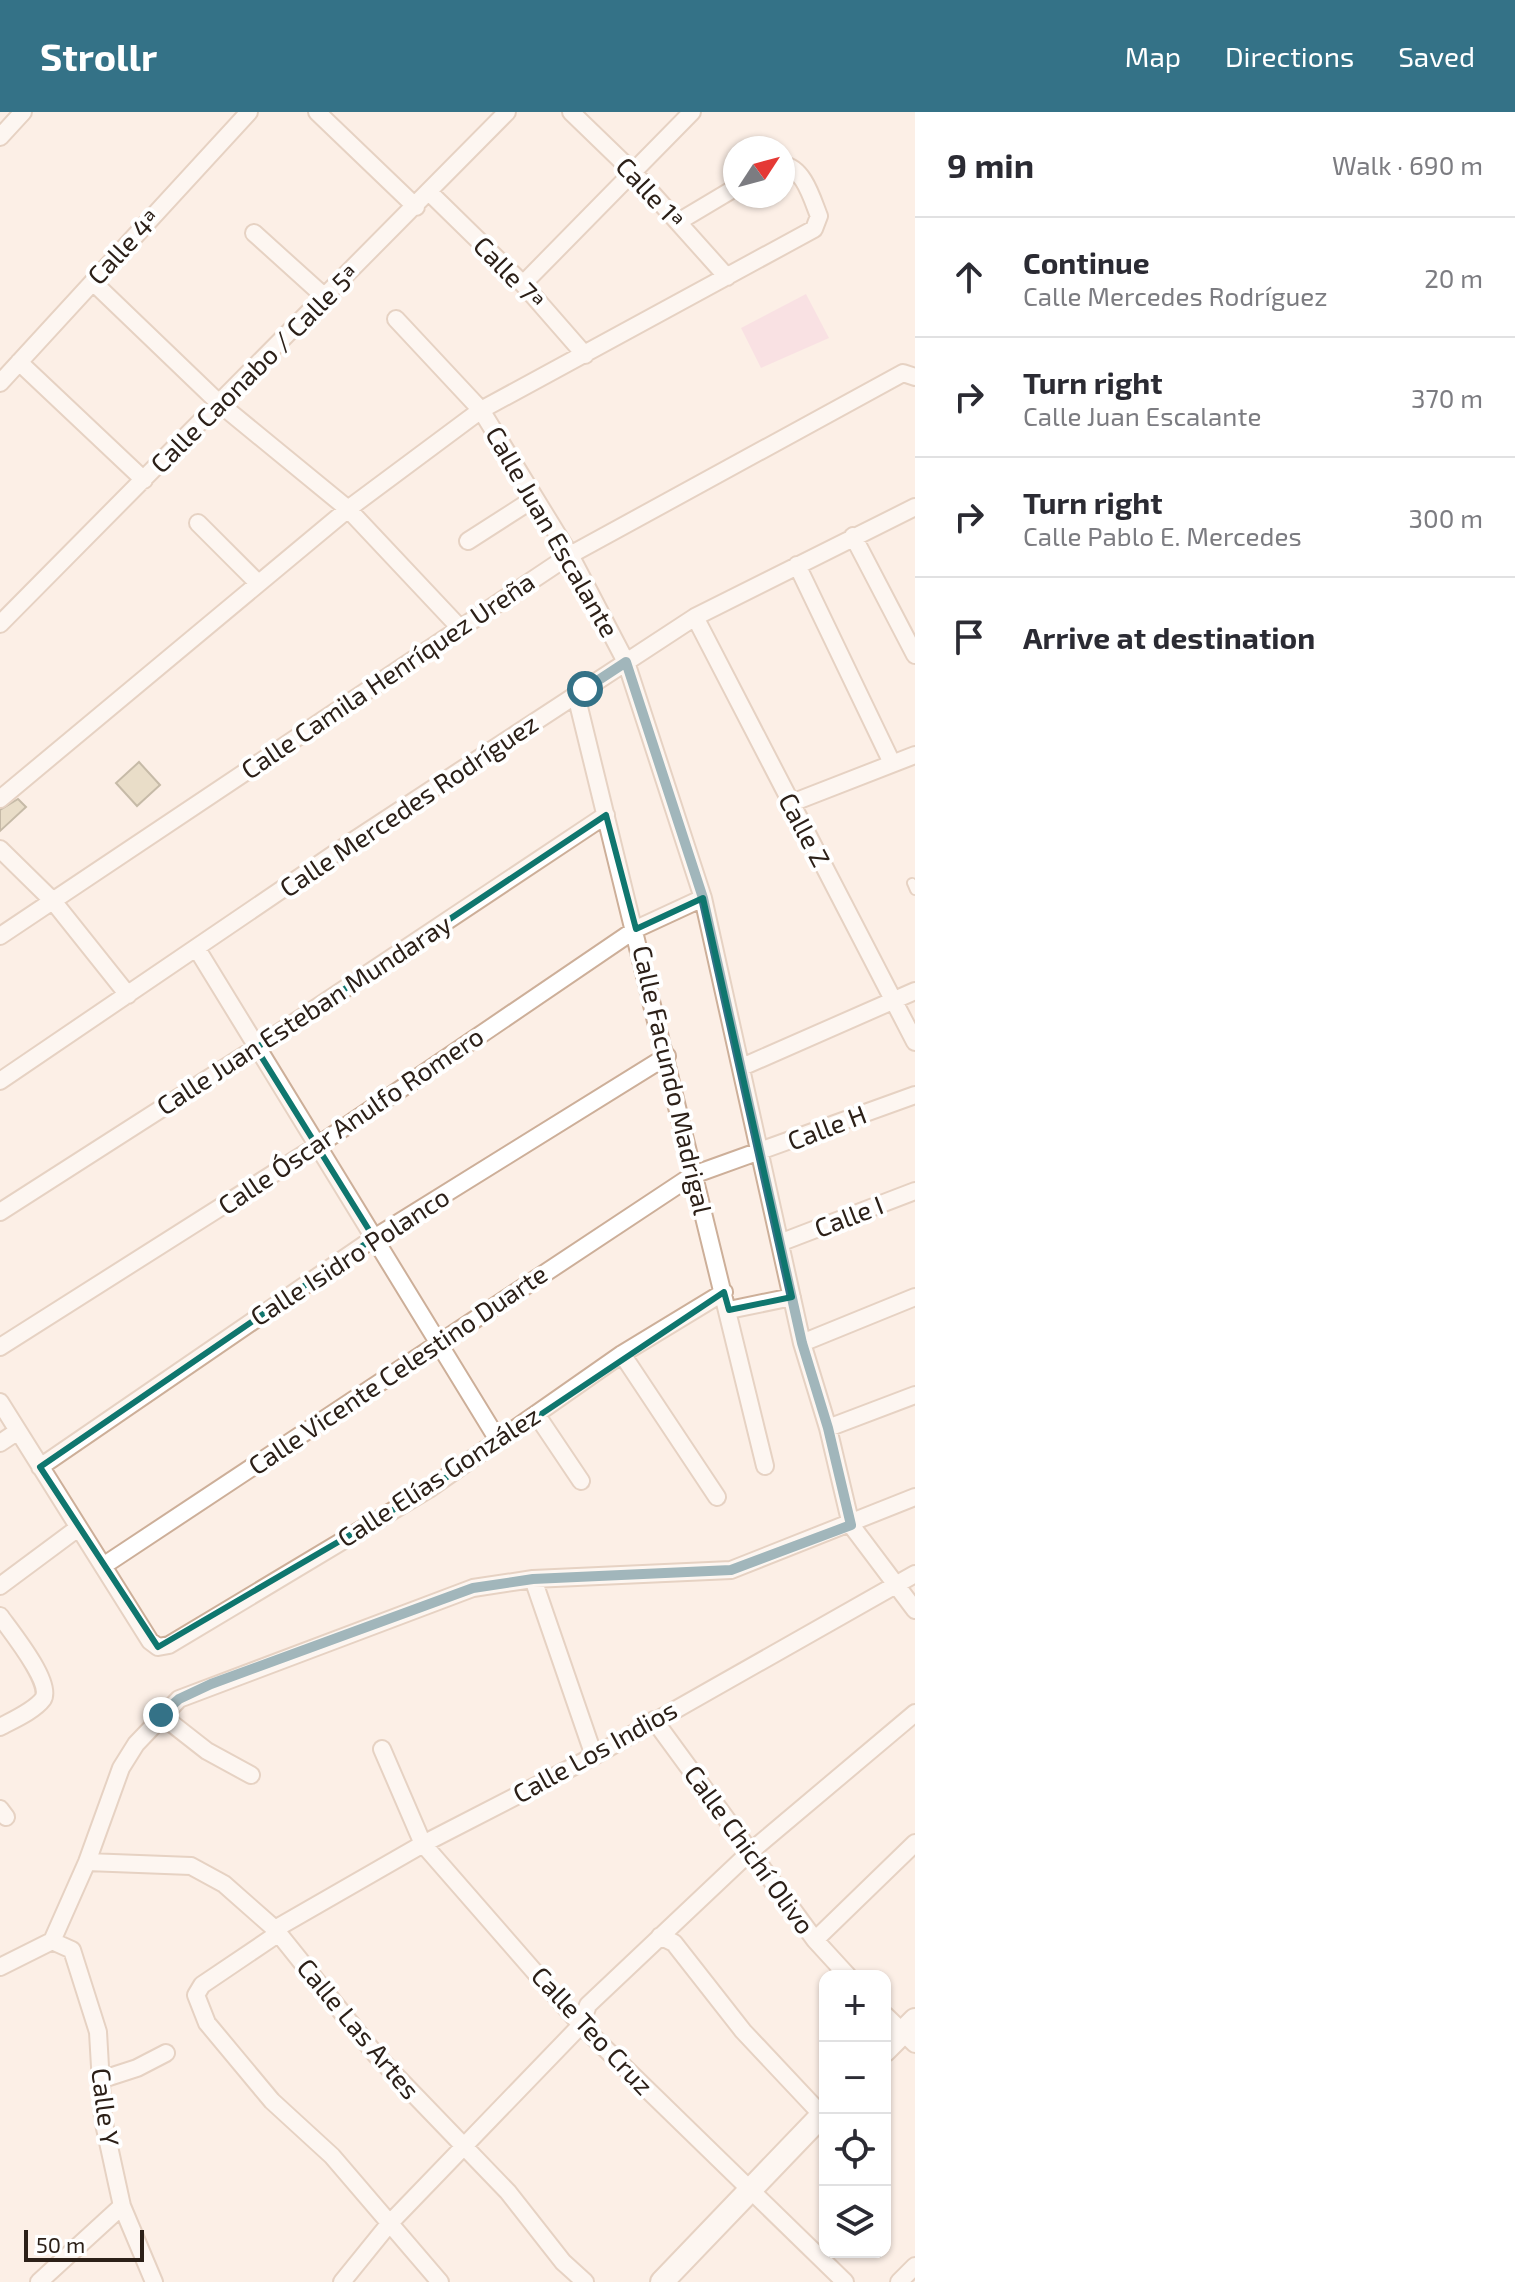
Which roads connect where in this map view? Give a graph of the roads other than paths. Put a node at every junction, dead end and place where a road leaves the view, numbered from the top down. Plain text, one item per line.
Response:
1 (23, 112) edge
2 (249, 112) edge
3 (317, 112) edge
4 (507, 112) edge
5 (571, 112) edge
6 (692, 112) edge
7 (0, 137) edge
8 (795, 171) edge
9 (633, 172) junction
10 (430, 193) junction
11 (723, 195) edge
12 (416, 207) junction
13 (678, 222) junction
14 (254, 233) dead end
15 (727, 277) junction
16 (93, 282) junction
17 (523, 284) junction
18 (326, 298) junction
19 (396, 319) dead end
20 (585, 355) junction
21 (19, 362) junction
22 (915, 377) edge
23 (0, 383) edge
24 (220, 404) junction
25 (481, 410) junction
26 (144, 480) junction
27 (535, 498) junction
28 (915, 507) edge
29 (348, 509) junction
30 (198, 523) dead end
31 (853, 536) junction
32 (468, 541) dead end
33 (570, 555) junction
34 (797, 565) junction
35 (258, 583) junction
36 (695, 617) junction
37 (0, 624) edge
38 (460, 628) junction
39 (915, 655) edge
40 (626, 662) junction
41 (576, 695) junction
42 (915, 755) edge
43 (892, 763) junction
44 (0, 799) edge
45 (789, 804) junction
46 (606, 815) junction
47 (0, 849) edge
48 (703, 898) junction
49 (53, 901) junction
50 (636, 929) junction
51 (0, 936) edge
52 (197, 949) junction
53 (915, 991) edge
54 (128, 995) junction
55 (893, 1001) junction
56 (915, 1042) edge
57 (256, 1048) junction
58 (667, 1056) junction
59 (742, 1067) junction
60 (0, 1081) edge
61 (915, 1095) edge
62 (317, 1146) junction
63 (762, 1153) junction
64 (693, 1175) junction
65 (915, 1191) edge
66 (0, 1212) edge
67 (374, 1238) junction
68 (782, 1242) junction
69 (724, 1292) junction
70 (792, 1297) junction
71 (915, 1297) edge
72 (729, 1310) junction
73 (438, 1342) junction
74 (802, 1343) junction
75 (0, 1347) edge
76 (622, 1354) junction
77 (915, 1395) edge
78 (0, 1402) edge
79 (536, 1414) junction
80 (828, 1428) junction
81 (18, 1431) junction
82 (498, 1440) junction
83 (0, 1443) edge
84 (765, 1466) dead end
85 (40, 1467) junction
86 (581, 1481) dead end
87 (717, 1497) dead end
88 (915, 1497) edge
89 (851, 1525) junction
90 (78, 1528) junction
91 (103, 1566) junction
92 (915, 1574) edge
93 (533, 1579) junction
94 (896, 1585) junction
95 (0, 1586) edge
96 (915, 1610) edge
97 (0, 1616) edge
98 (915, 1713) edge
99 (161, 1715) junction
100 (654, 1720) junction
101 (0, 1727) edge
102 (382, 1749) dead end
103 (594, 1756) junction
104 (251, 1775) dead end
105 (915, 1843) edge
106 (423, 1844) junction
107 (750, 1852) junction
108 (87, 1862) junction
109 (277, 1931) junction
110 (660, 1936) junction
111 (815, 1940) junction
112 (52, 1941) junction
113 (0, 1967) edge
114 (842, 1970) edge
115 (891, 2019) edge
116 (581, 2025) junction
117 (911, 2032) edge
118 (891, 2046) edge
119 (166, 2053) dead end
120 (100, 2080) junction
121 (819, 2109) edge
122 (819, 2119) edge
123 (464, 2145) junction
124 (749, 2191) junction
125 (122, 2206) junction
126 (389, 2224) junction
127 (915, 2266) edge
128 (39, 2282) edge
129 (154, 2282) edge
130 (342, 2282) edge
131 (440, 2282) edge
132 (585, 2282) edge
133 (662, 2282) edge
134 (845, 2282) edge
135 (899, 2282) edge

1 - 7 street
2 - 16 street, Calle 4ª
3 - 12 street
4 - 10 street, Calle Caonabo / Calle 5ª
5 - 9 street, Calle 1ª
6 - 9 street
8 - 15 street
9 - 13 street, Calle 1ª
9 - 17 street
10 - 12 street, Calle Caonabo / Calle 5ª
10 - 17 street, Calle 7ª
11 - 13 street
12 - 18 street, Calle Caonabo / Calle 5ª
13 - 15 street, Calle 1ª
14 - 18 street
15 - 20 street
16 - 21 street, Calle 4ª
16 - 24 street
17 - 20 street, Calle 7ª
18 - 24 street, Calle Caonabo / Calle 5ª
19 - 25 street, Calle Juan Escalante
20 - 25 street
21 - 23 street, Calle 4ª
21 - 26 street
22 - 33 street, Calle Camila Henríquez Ureña
24 - 26 street, Calle Caonabo / Calle 5ª
24 - 29 street
25 - 27 street, Calle Juan Escalante
25 - 29 street
26 - 37 street, Calle Caonabo / Calle 5ª
27 - 32 street
27 - 33 street, Calle Juan Escalante
28 - 31 street, Calle Mercedes Rodríguez
29 - 35 street
29 - 38 street
30 - 35 street
31 - 34 street, Calle Mercedes Rodríguez
31 - 39 street
33 - 38 street, Calle Camila Henríquez Ureña
33 - 40 street, Calle Juan Escalante
34 - 36 street, Calle Mercedes Rodríguez
34 - 43 street
35 - 44 street
36 - 40 street, Calle Mercedes Rodríguez
36 - 45 street, Calle Z
38 - 49 street, Calle Camila Henríquez Ureña
40 - 41 street, Calle Mercedes Rodríguez
40 - 48 street, Calle Juan Escalante
41 - 46 street, Calle Facundo Madrigal
41 - 52 street, Calle Mercedes Rodríguez
42 - 43 street
43 - 45 street
45 - 55 street, Calle Z
46 - 50 street, Calle Facundo Madrigal
46 - 57 street, Calle Juan Esteban Mundaray
47 - 49 street
48 - 50 street, Calle Óscar Anulfo Romero
48 - 59 street, Calle Juan Escalante
49 - 51 street, Calle Camila Henríquez Ureña
49 - 54 street
50 - 58 street, Calle Facundo Madrigal
50 - 62 street, Calle Óscar Anulfo Romero
52 - 54 street, Calle Mercedes Rodríguez
52 - 57 street
53 - 55 street
54 - 60 street, Calle Mercedes Rodríguez
55 - 56 street, Calle Z
55 - 59 street
57 - 62 street
57 - 66 street, Calle Juan Esteban Mundaray
58 - 64 street, Calle Facundo Madrigal
58 - 67 street, Calle Isidro Polanco
59 - 63 street, Calle Juan Escalante
61 - 63 street, Calle H
62 - 67 street
62 - 75 street, Calle Óscar Anulfo Romero
63 - 64 street, Calle H
63 - 68 street, Calle Juan Escalante
64 - 69 street, Calle Facundo Madrigal
64 - 73 street, Calle Vicente Celestino Duarte
65 - 68 street, Calle I
67 - 73 street
67 - 85 street, Calle Isidro Polanco
68 - 70 street, Calle Juan Escalante
69 - 72 street, Calle Facundo Madrigal
69 - 76 street, Calle Elías González
70 - 72 street
70 - 74 street, Calle Juan Escalante
71 - 74 street
72 - 84 street, Calle Facundo Madrigal
73 - 82 street
73 - 91 street, Calle Vicente Celestino Duarte
74 - 80 street, Calle Juan Escalante
76 - 79 street, Calle Elías González
76 - 87 street
77 - 80 street
78 - 81 street
79 - 82 street, Calle Elías González
79 - 86 street
80 - 89 street, Calle Juan Escalante
81 - 83 street
81 - 85 street
82 - 91 street, Calle Elías González
85 - 90 street
88 - 89 street
89 - 93 street
89 - 94 street, Calle Juan Escalante
90 - 91 street
90 - 95 street
92 - 94 street, Calle Los Indios
93 - 99 street
93 - 103 street
94 - 96 street, Calle Juan Escalante
94 - 100 street, Calle Los Indios
97 - 101 street
98 - 107 street
99 - 104 street
99 - 108 street
100 - 103 street, Calle Los Indios
100 - 107 street, Calle Chichí Olivo
102 - 106 street, Calle Teo Cruz
103 - 106 street, Calle Los Indios
105 - 111 street
106 - 109 street, Calle Los Indios
106 - 116 street, Calle Teo Cruz
107 - 110 street
107 - 111 street, Calle Chichí Olivo
108 - 109 street, Calle Las Artes
108 - 112 street
109 - 123 street, Calle Las Artes
109 - 126 street, Calle Los Indios
110 - 116 street
110 - 121 street
111 - 114 street, Calle Chichí Olivo
112 - 113 street
112 - 120 street, Calle Y
115 - 117 street
116 - 123 street
116 - 124 street, Calle Teo Cruz
117 - 118 street
119 - 120 street
120 - 125 street, Calle Y
122 - 124 street
123 - 126 street
123 - 132 street, Calle Las Artes
124 - 133 street
124 - 134 street, Calle Teo Cruz
125 - 128 street
125 - 129 street, Calle Y
126 - 130 street
126 - 131 street, Calle Los Indios
127 - 135 street

